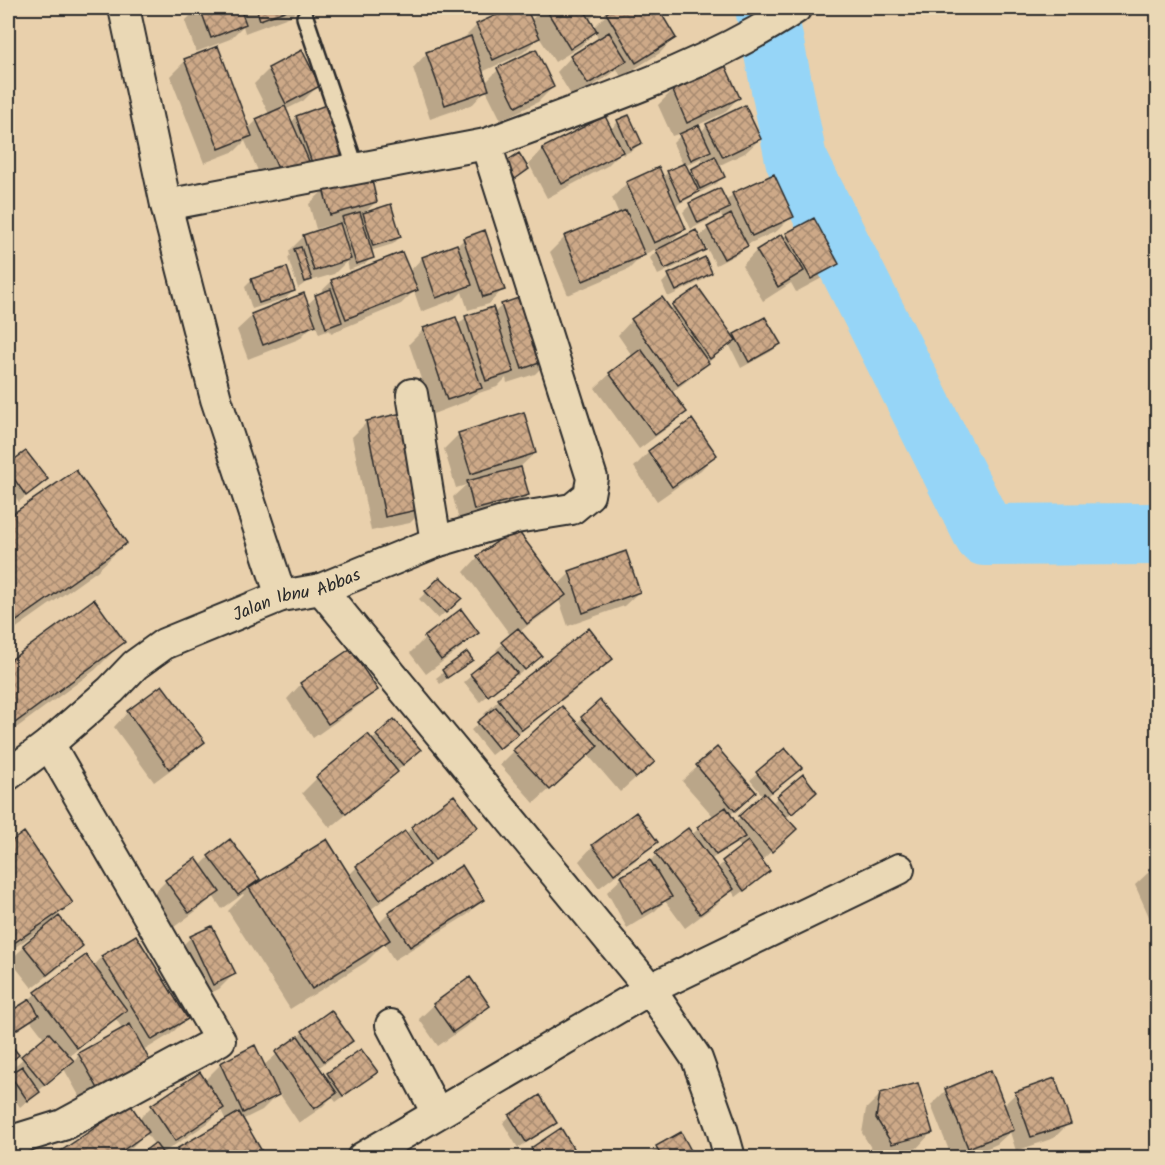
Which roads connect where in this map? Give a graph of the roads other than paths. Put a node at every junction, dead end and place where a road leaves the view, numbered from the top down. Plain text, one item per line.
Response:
1 (124, 8) edge
2 (796, 8) edge
3 (305, 17) dead end
4 (486, 144) junction
5 (356, 169) junction
6 (166, 205) junction
7 (412, 394) dead end
8 (436, 542) junction
9 (321, 589) junction
10 (281, 596) junction
11 (49, 744) junction
12 (8, 775) edge
13 (899, 869) dead end
14 (650, 989) junction
15 (391, 1025) dead end
16 (437, 1113) junction
17 (8, 1142) edge
18 (8, 1152) edge
19 (11, 1158) edge
20 (362, 1158) edge
21 (730, 1158) edge

1 - 6 street
2 - 4 street
3 - 5 lane
4 - 5 street
4 - 8 street, Jalan Ibnu Abbas
5 - 6 street
6 - 10 street
7 - 8 street
8 - 9 street, Jalan Ibnu Abbas
9 - 10 street, Jalan Ibnu Abbas
9 - 14 street
10 - 11 street, Jalan Ibnu Abbas
11 - 12 street, Jalan Ibnu Abbas
11 - 17 street
13 - 14 street
14 - 16 street
14 - 21 street
15 - 16 street
16 - 20 street
18 - 19 street

